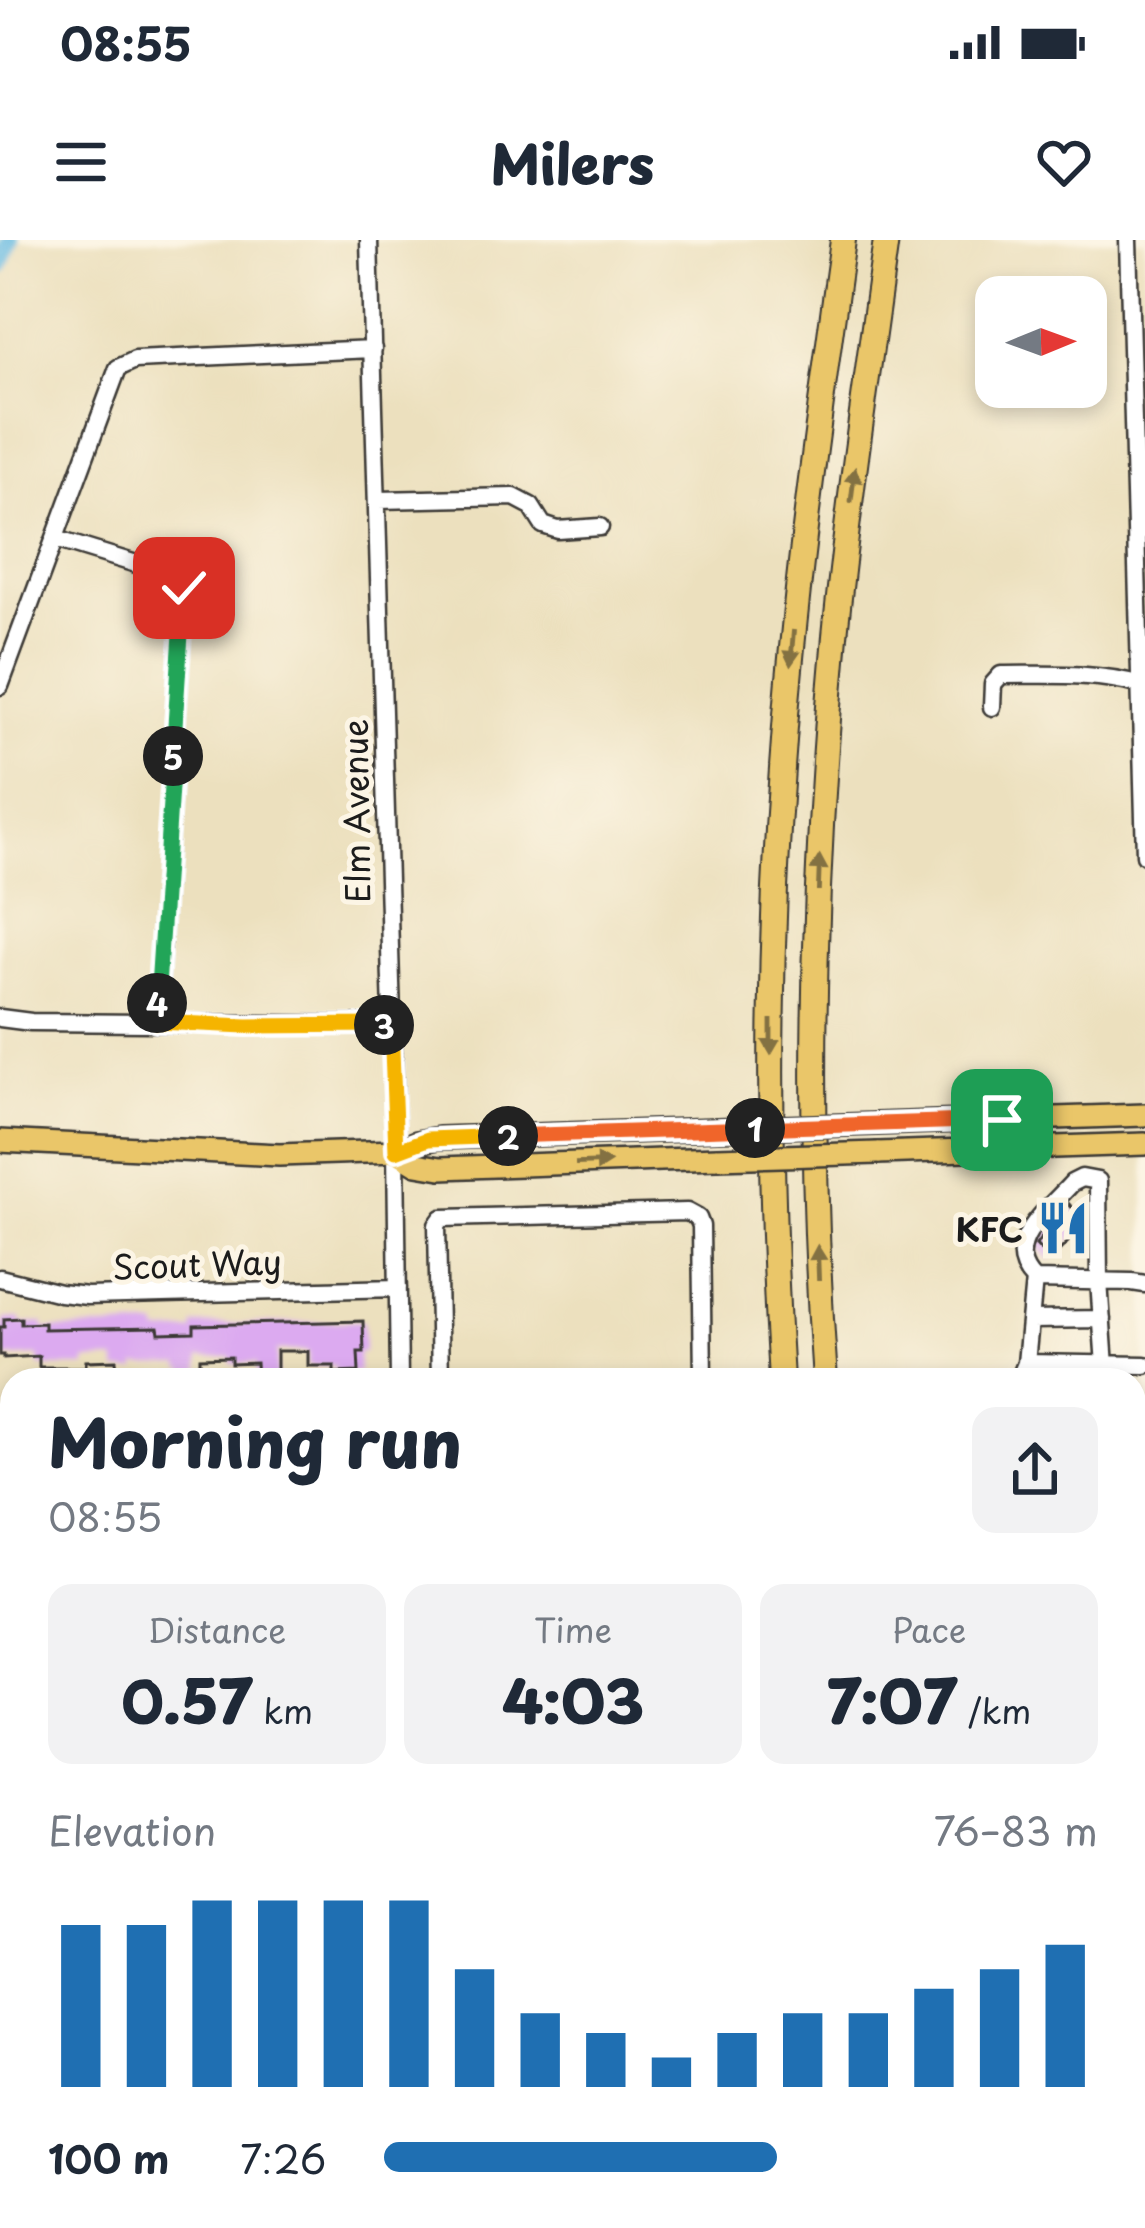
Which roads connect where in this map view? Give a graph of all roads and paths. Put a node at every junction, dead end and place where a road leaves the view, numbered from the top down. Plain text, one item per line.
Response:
1 (369, 240) edge
2 (843, 240) edge
3 (886, 240) edge
4 (1128, 240) edge
5 (373, 349) junction
6 (378, 500) junction
7 (600, 527) dead end
8 (1141, 528) edge
9 (55, 539) junction
10 (1143, 640) edge
11 (1141, 685) junction
12 (0, 686) edge
13 (992, 707) dead end
14 (1144, 797) edge
15 (1145, 855) edge
16 (0, 1018) edge
17 (156, 1022) junction
18 (391, 1025) junction
19 (1145, 1115) edge
20 (0, 1141) edge
21 (1145, 1144) edge
22 (396, 1151) junction
23 (0, 1278) edge
24 (1034, 1280) junction
25 (1100, 1281) junction
26 (1145, 1284) edge
27 (398, 1288) junction
28 (1102, 1318) junction
29 (1031, 1320) junction
30 (399, 1368) edge
31 (440, 1368) edge
32 (703, 1368) edge
33 (781, 1368) edge
34 (824, 1368) edge
35 (1023, 1368) edge
36 (1115, 1368) edge

1 - 5 street, Elm Avenue
2 -> 33 highway
34 -> 3 highway
4 - 8 street
5 - 6 street, Elm Avenue
5 - 9 street
6 - 7 street
6 - 18 street, Elm Avenue
8 - 10 street
9 - 12 street
9 - 17 street
10 - 11 street
11 - 13 street
11 - 14 street
14 - 15 street
16 - 17 street
17 - 18 street
18 - 22 street, Elm Avenue
19 - 22 main road, bridge
20 - 22 main road
22 -> 21 main road, bridge
22 - 27 street, Elm Avenue
23 - 27 street, Scout Way
24 - 25 street
24 - 25 street
24 - 29 street
25 - 26 street
25 - 28 street
27 - 30 street, Elm Avenue
28 - 29 street
28 - 36 street
29 - 35 street
31 - 32 street

